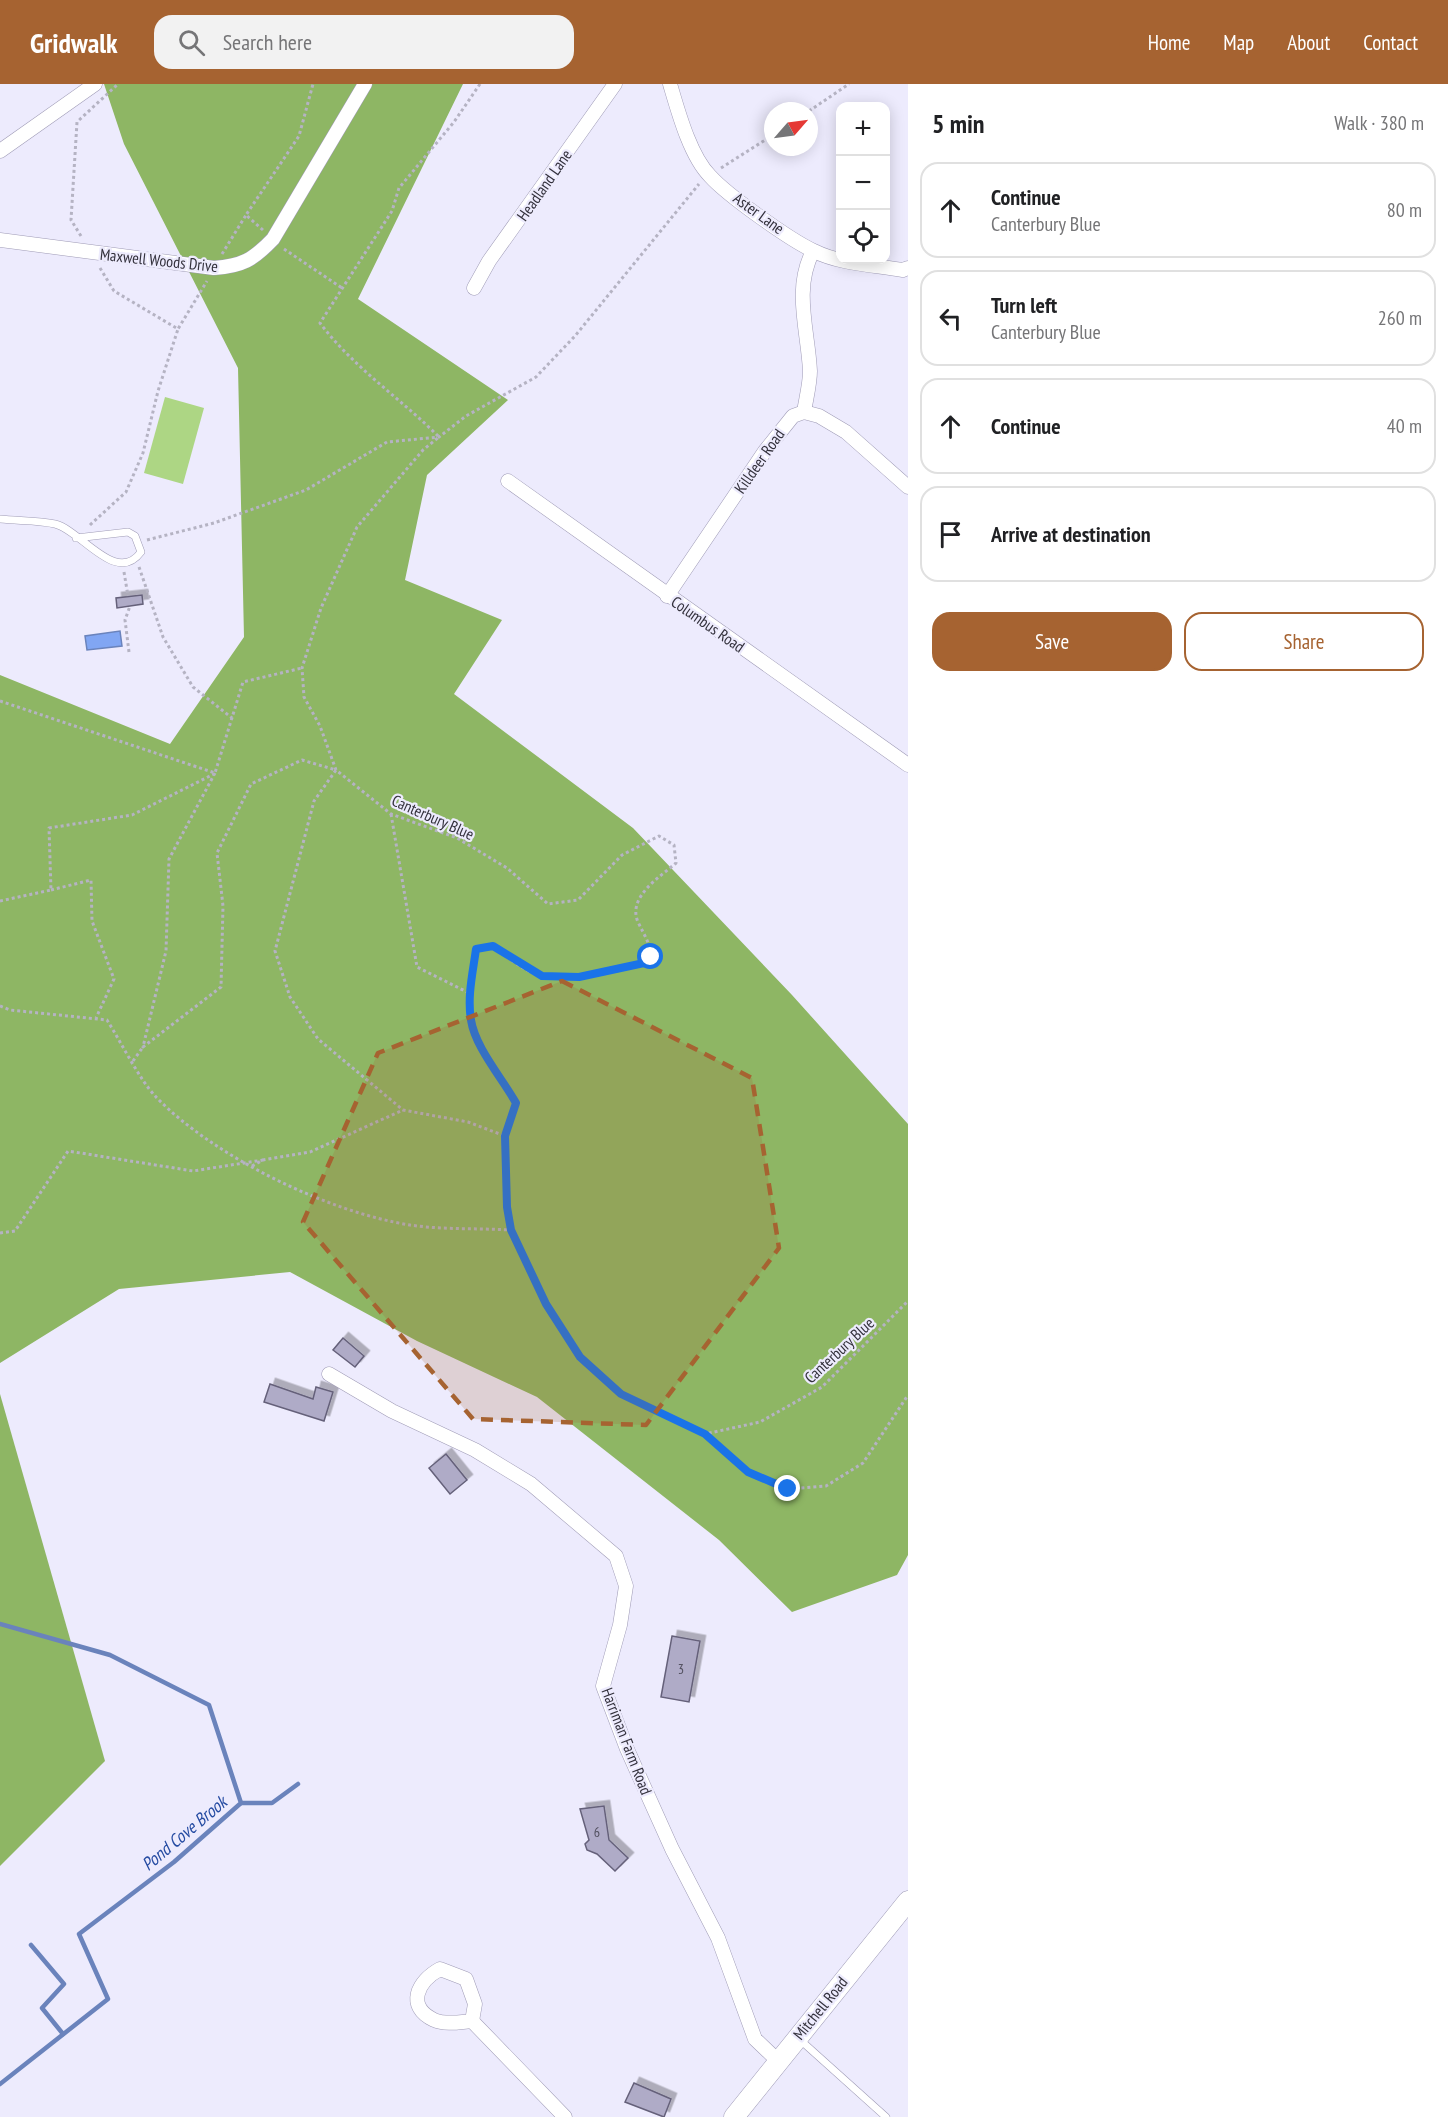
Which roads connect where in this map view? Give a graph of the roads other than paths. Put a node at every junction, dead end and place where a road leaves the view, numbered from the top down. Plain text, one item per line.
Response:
1 (95, 84) edge
2 (365, 84) edge
3 (615, 84) edge
4 (670, 84) edge
5 (0, 151) edge
6 (0, 240) edge
7 (813, 251) junction
8 (908, 268) edge
9 (474, 288) dead end
10 (804, 412) junction
11 (508, 481) dead end
12 (908, 487) edge
13 (0, 519) edge
14 (76, 538) junction
15 (667, 596) junction
16 (908, 765) edge
17 (329, 1374) dead end
18 (908, 1901) edge
19 (472, 2021) junction
20 (796, 2037) junction
21 (777, 2060) junction
22 (566, 2117) edge
23 (734, 2117) edge
24 (886, 2117) edge

1 - 5 street
2 - 6 street, Maxwell Woods Drive
3 - 9 street, Headland Lane
4 - 7 street, Aster Lane
7 - 8 street, Aster Lane
7 - 10 street
10 - 12 street
10 - 15 street, Killdeer Road
11 - 15 street, Columbus Road
13 - 14 lane
14 - 14 lane
15 - 16 street, Columbus Road
17 - 21 street, Harriman Farm Road
18 - 20 street, Mitchell Road
19 - 19 street
19 - 22 street
20 - 21 street, Mitchell Road
20 - 24 lane
21 - 23 street, Mitchell Road

